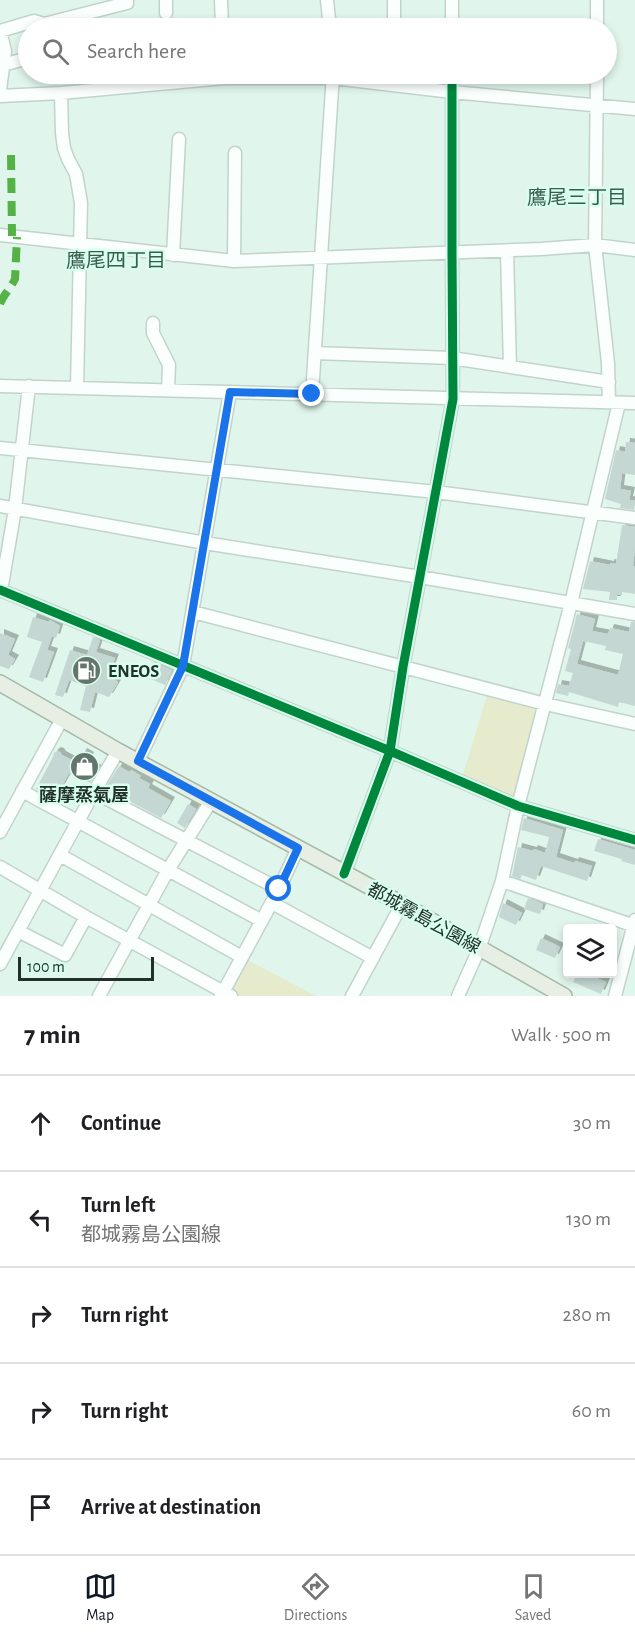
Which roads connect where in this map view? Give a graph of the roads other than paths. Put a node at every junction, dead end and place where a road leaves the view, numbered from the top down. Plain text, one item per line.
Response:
1 (127, 0) edge
2 (220, 0) edge
3 (327, 0) edge
4 (394, 0) edge
5 (452, 0) edge
6 (597, 0) edge
7 (73, 18) edge
8 (221, 18) edge
9 (329, 18) edge
10 (394, 18) edge
11 (452, 18) edge
12 (597, 18) edge
13 (18, 26) edge
14 (18, 61) edge
15 (3, 65) junction
16 (147, 84) edge
17 (332, 84) edge
18 (393, 84) edge
19 (453, 84) edge
20 (597, 84) edge
21 (0, 90) edge
22 (453, 92) junction
23 (61, 93) junction
24 (0, 96) edge
25 (597, 106) junction
26 (635, 109) edge
27 (179, 139) dead end
28 (234, 153) dead end
29 (0, 235) edge
30 (79, 244) junction
31 (595, 245) junction
32 (635, 250) edge
33 (507, 251) junction
34 (452, 253) junction
35 (173, 255) junction
36 (321, 258) junction
37 (234, 261) junction
38 (153, 323) dead end
39 (315, 352) junction
40 (453, 358) junction
41 (510, 367) junction
42 (609, 381) junction
43 (0, 386) edge
44 (29, 386) junction
45 (77, 388) junction
46 (168, 390) junction
47 (230, 392) junction
48 (312, 394) junction
49 (453, 399) junction
50 (614, 402) junction
51 (635, 403) edge
52 (0, 447) edge
53 (22, 450) junction
54 (216, 471) junction
55 (436, 492) junction
56 (0, 506) edge
57 (15, 509) junction
58 (593, 512) junction
59 (635, 518) edge
60 (205, 543) junction
61 (420, 577) junction
62 (1, 594) edge
63 (571, 603) junction
64 (193, 612) junction
65 (635, 615) edge
66 (183, 666) junction
67 (403, 667) junction
68 (0, 683) edge
69 (545, 704) junction
70 (62, 719) junction
71 (635, 724) edge
72 (118, 750) junction
73 (390, 751) junction
74 (138, 761) junction
75 (22, 791) junction
76 (94, 792) junction
77 (211, 801) junction
78 (518, 806) junction
79 (78, 821) junction
80 (0, 832) edge
81 (635, 840) edge
82 (186, 842) junction
83 (298, 848) junction
84 (60, 855) junction
85 (0, 867) edge
86 (168, 870) junction
87 (344, 874) junction
88 (502, 881) junction
89 (279, 889) junction
90 (41, 890) junction
91 (272, 903) junction
92 (150, 904) junction
93 (402, 904) junction
94 (86, 917) junction
95 (262, 921) junction
96 (634, 924) edge
97 (18, 932) junction
98 (130, 940) junction
99 (479, 949) junction
100 (242, 957) junction
101 (373, 958) junction
102 (0, 964) edge
103 (225, 995) edge
104 (99, 996) edge
105 (352, 996) edge
106 (458, 996) edge
107 (564, 996) edge
108 (615, 996) edge

1 - 7 street
2 - 8 street
3 - 9 street
4 - 10 street
5 - 11 street
6 - 12 street
13 - 15 street
14 - 15 street
15 - 21 street
16 - 23 street
17 - 36 street
18 - 22 street
19 - 22 street
20 - 25 street
22 - 25 street
22 - 34 street
23 - 24 street
23 - 30 street
25 - 26 street
25 - 31 street
27 - 35 street
28 - 37 street
29 - 30 street
30 - 35 street
30 - 45 street
31 - 32 street
31 - 33 street
31 - 42 street
33 - 34 street
33 - 41 street
34 - 36 street
34 - 40 street
35 - 37 street
36 - 37 street
36 - 39 street
38 - 46 street
39 - 40 street
39 - 48 street
40 - 41 street
40 - 49 street
41 - 42 street
42 - 50 street
43 - 44 street
44 - 45 street
44 - 53 street
45 - 46 street
46 - 47 street
47 - 48 street
47 - 54 street
48 - 49 street
49 - 50 street
49 - 55 street
50 - 51 street
50 - 58 street
52 - 53 street
53 - 54 street
53 - 57 street
54 - 55 street
54 - 60 street
55 - 58 street
55 - 61 street
56 - 57 street
57 - 60 street
57 - 62 street
58 - 59 street
58 - 63 street
60 - 61 street
60 - 64 street
61 - 63 street
61 - 67 street
62 - 66 street
63 - 65 street
63 - 69 street
64 - 66 street
64 - 67 street
66 - 73 street
66 - 74 street
67 - 69 street
67 - 73 street
68 - 70 main road, 都城霧島公園線
69 - 71 street
69 - 78 street
70 - 72 main road, 都城霧島公園線
70 - 75 street
72 - 74 main road, 都城霧島公園線
72 - 76 street
73 - 78 street
73 - 87 street
74 - 77 main road, 都城霧島公園線
75 - 79 street
75 - 80 street
76 - 79 street
76 - 82 street
77 - 82 street
77 - 83 main road, 都城霧島公園線
78 - 81 street
78 - 88 street
79 - 84 street
79 - 86 street
82 - 86 street
82 - 89 street
83 - 87 main road, 都城霧島公園線
83 - 89 street
84 - 90 street
84 - 92 street
85 - 90 street
86 - 92 street
86 - 95 street
87 - 93 main road, 都城霧島公園線
88 - 96 street
88 - 99 street
89 - 91 street
90 - 94 street
90 - 97 street
91 - 95 street
91 - 101 street
92 - 98 street
92 - 100 street
93 - 99 main road, 都城霧島公園線
93 - 101 street
94 - 97 street
94 - 98 street
95 - 100 street
96 - 108 street
97 - 102 street
98 - 103 street
98 - 104 street
99 - 106 street
99 - 107 main road, 都城霧島公園線
100 - 103 street
101 - 105 street

